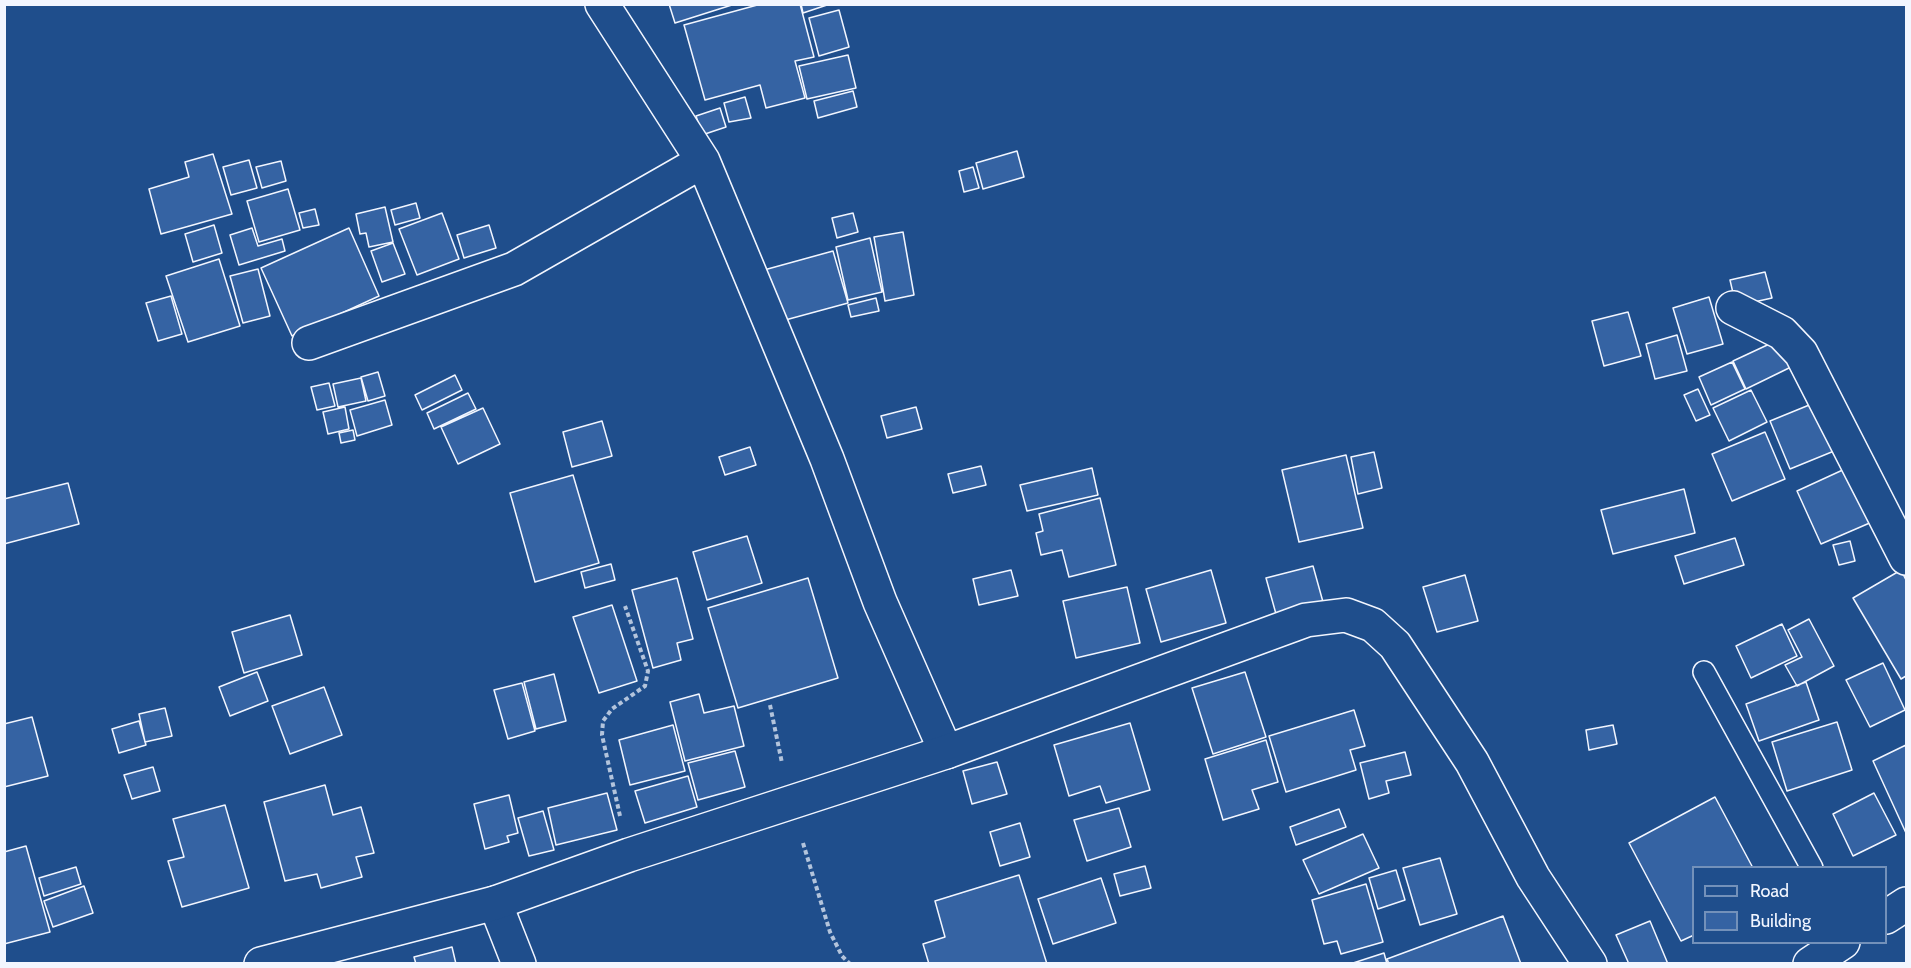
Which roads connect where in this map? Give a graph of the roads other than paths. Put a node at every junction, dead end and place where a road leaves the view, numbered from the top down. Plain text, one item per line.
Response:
1 (602, 4) edge
2 (703, 161) junction
3 (1733, 308) dead end
4 (309, 343) dead end
5 (1906, 558) edge
6 (1704, 672) dead end
7 (946, 752) junction
8 (1811, 866) edge
9 (495, 903) junction
10 (1906, 904) edge
11 (1887, 916) edge
12 (261, 963) edge
13 (519, 963) edge
14 (1590, 963) edge

1 - 2 street
2 - 4 street
2 - 7 street
3 - 5 street
6 - 8 lane
7 - 9 street
7 - 14 street
9 - 12 street
9 - 13 street
10 - 11 street

